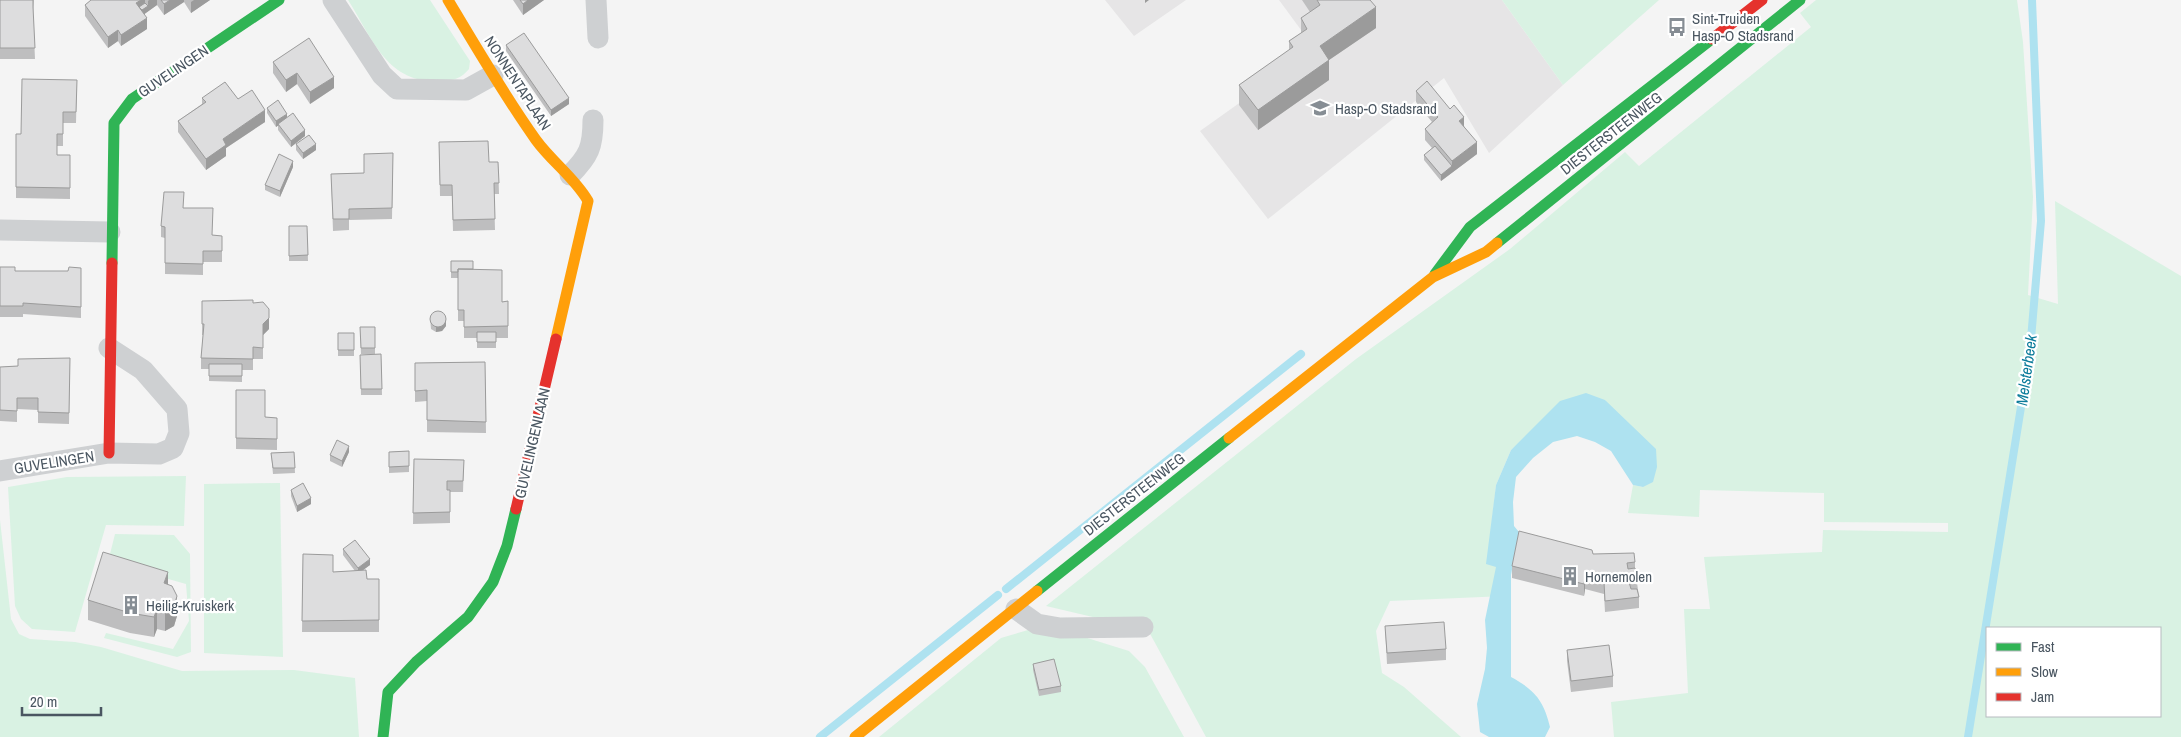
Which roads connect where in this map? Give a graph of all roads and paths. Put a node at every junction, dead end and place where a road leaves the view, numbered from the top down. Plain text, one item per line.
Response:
1 (279, 0) edge
2 (333, 0) edge
3 (448, 0) edge
4 (596, 0) edge
5 (1762, 0) edge
6 (1800, 0) edge
7 (598, 38) dead end
8 (493, 75) junction
9 (593, 120) dead end
10 (570, 175) junction
11 (0, 230) edge
12 (110, 232) junction
13 (1433, 277) junction
14 (110, 348) junction
15 (109, 453) junction
16 (0, 470) edge
17 (1016, 609) junction
18 (1143, 627) dead end
19 (383, 737) edge
20 (856, 737) edge

1 - 12 main road, GUVELINGEN
2 - 8 street
3 - 8 main road, NONNENTAPLAAN
4 - 7 street
5 - 13 main road, DIESTERSTEENWEG
6 - 13 main road, DIESTERSTEENWEG
8 - 10 main road, NONNENTAPLAAN
9 - 10 street
10 - 19 main road, GUVELINGENLAAN
11 - 12 street
12 - 14 main road, GUVELINGEN
13 - 17 main road, DIESTERSTEENWEG
14 - 15 main road, GUVELINGEN
14 - 15 street, GUVELINGEN
15 - 16 street, GUVELINGEN
17 - 18 street
17 - 20 main road, DIESTERSTEENWEG

